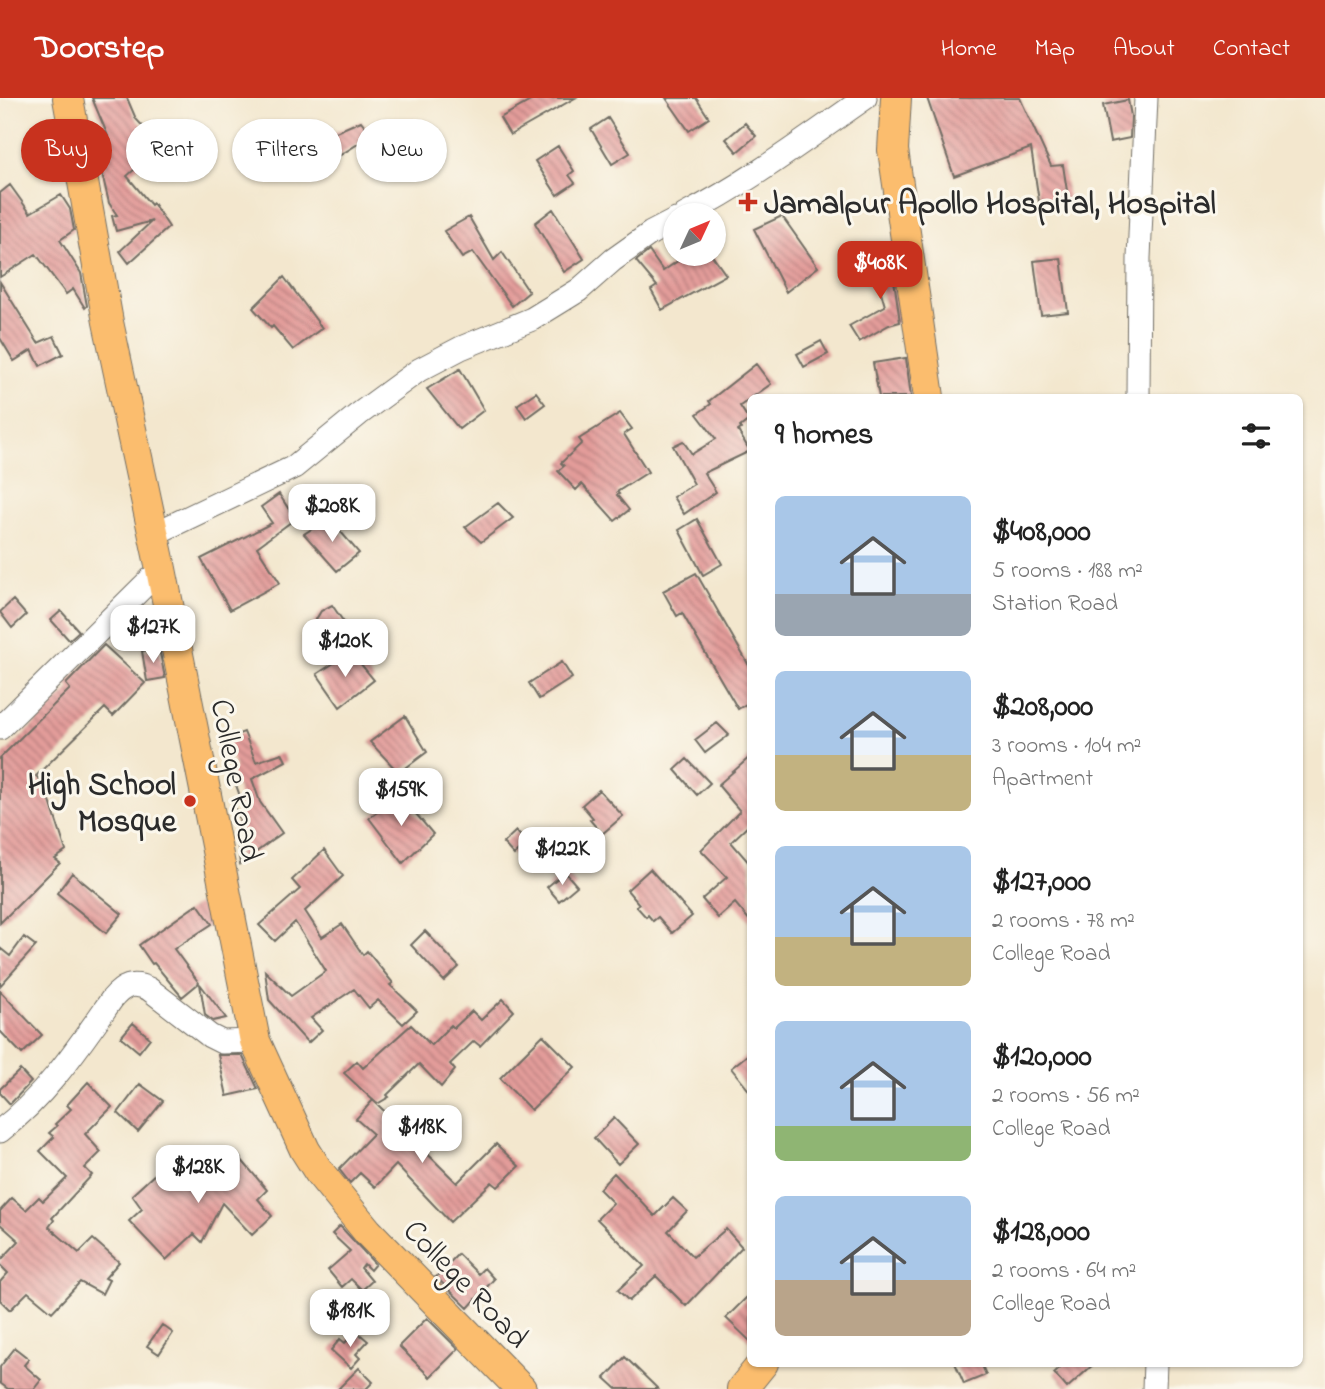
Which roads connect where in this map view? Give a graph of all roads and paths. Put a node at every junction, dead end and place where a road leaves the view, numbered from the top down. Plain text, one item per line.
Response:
1 (68, 98) edge
2 (865, 98) edge
3 (896, 98) edge
4 (1146, 98) edge
5 (708, 203) edge
6 (663, 227) edge
7 (929, 394) edge
8 (1138, 394) edge
9 (154, 534) junction
10 (161, 569) junction
11 (0, 728) edge
12 (255, 1041) junction
13 (0, 1131) edge
14 (760, 1367) edge
15 (1155, 1367) edge
16 (521, 1389) edge
17 (742, 1389) edge
18 (1154, 1389) edge

1 - 9 main road, College Road
2 - 5 street
3 - 7 main road
4 - 8 street
6 - 9 street
9 - 10 main road, College Road
10 - 11 street
10 - 12 main road, College Road
12 - 13 street
12 - 16 main road, College Road
14 - 17 main road
15 - 18 street

